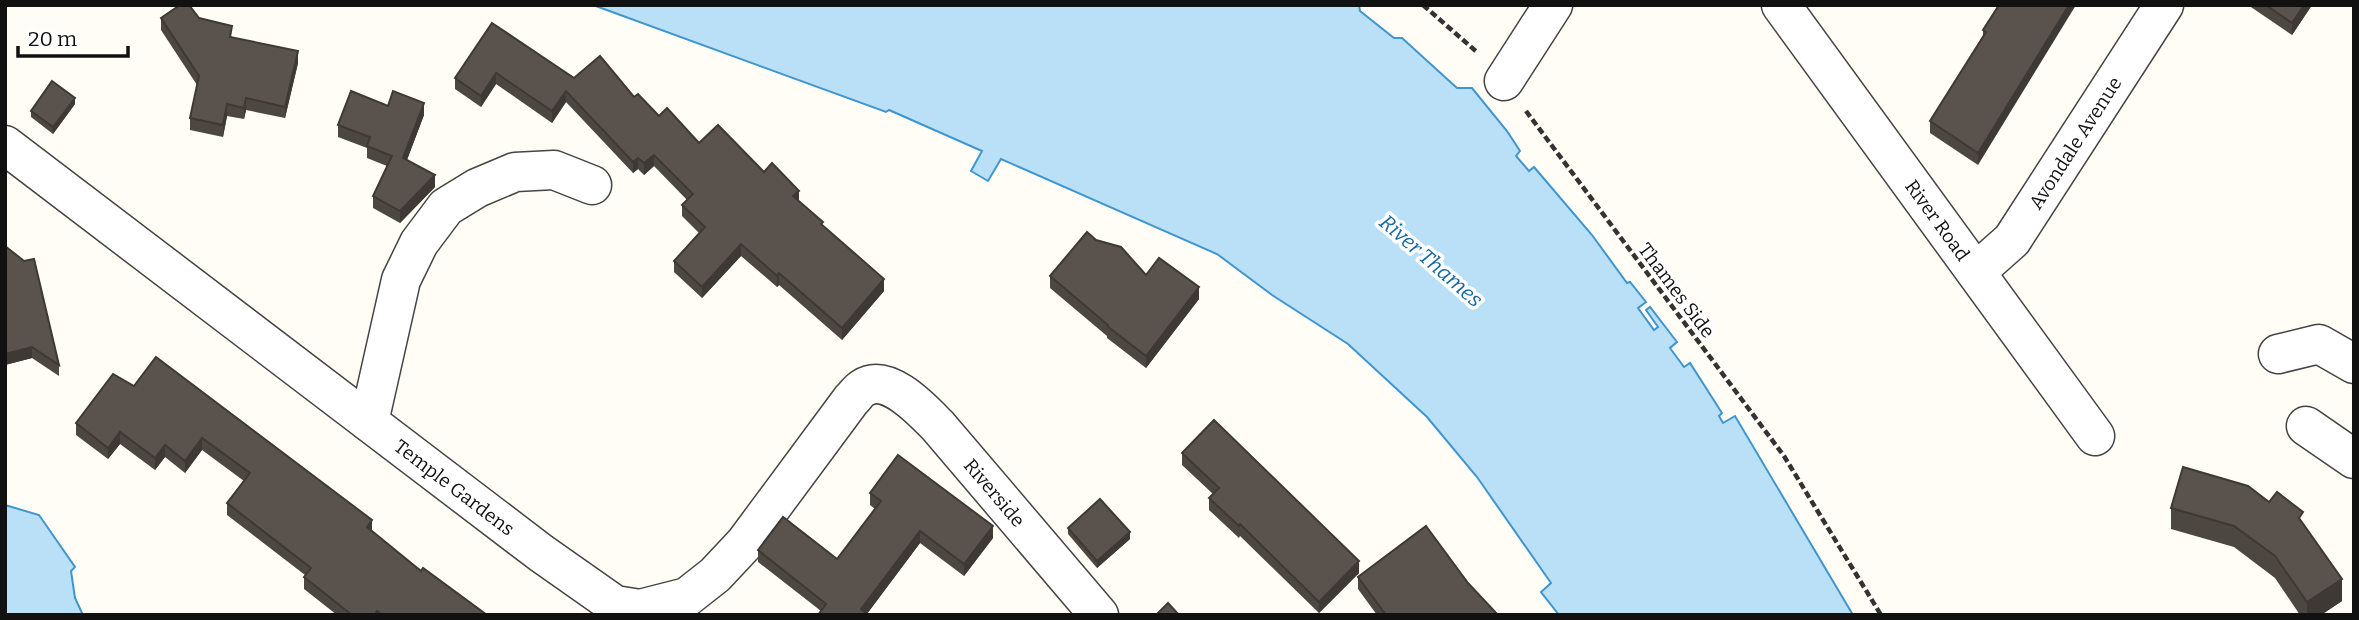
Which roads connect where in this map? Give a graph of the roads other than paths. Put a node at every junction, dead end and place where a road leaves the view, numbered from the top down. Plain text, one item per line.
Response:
1 (1553, 5) edge
2 (1781, 5) edge
3 (2164, 5) edge
4 (1504, 81) road end
5 (5, 145) edge
6 (592, 185) dead end
7 (1976, 272) junction
8 (2278, 354) dead end
9 (2354, 364) edge
10 (880, 384) joint
11 (369, 422) junction
12 (2306, 426) dead end
13 (2095, 436) dead end
14 (2354, 459) edge
15 (1099, 615) edge

1 - 4 street
2 - 7 street, River Road
3 - 7 street, Avondale Avenue
5 - 11 street, Temple Gardens
6 - 11 street
7 - 13 street, River Road
8 - 9 street
10 - 11 street, Temple Gardens
10 - 15 street, Riverside
12 - 14 street

